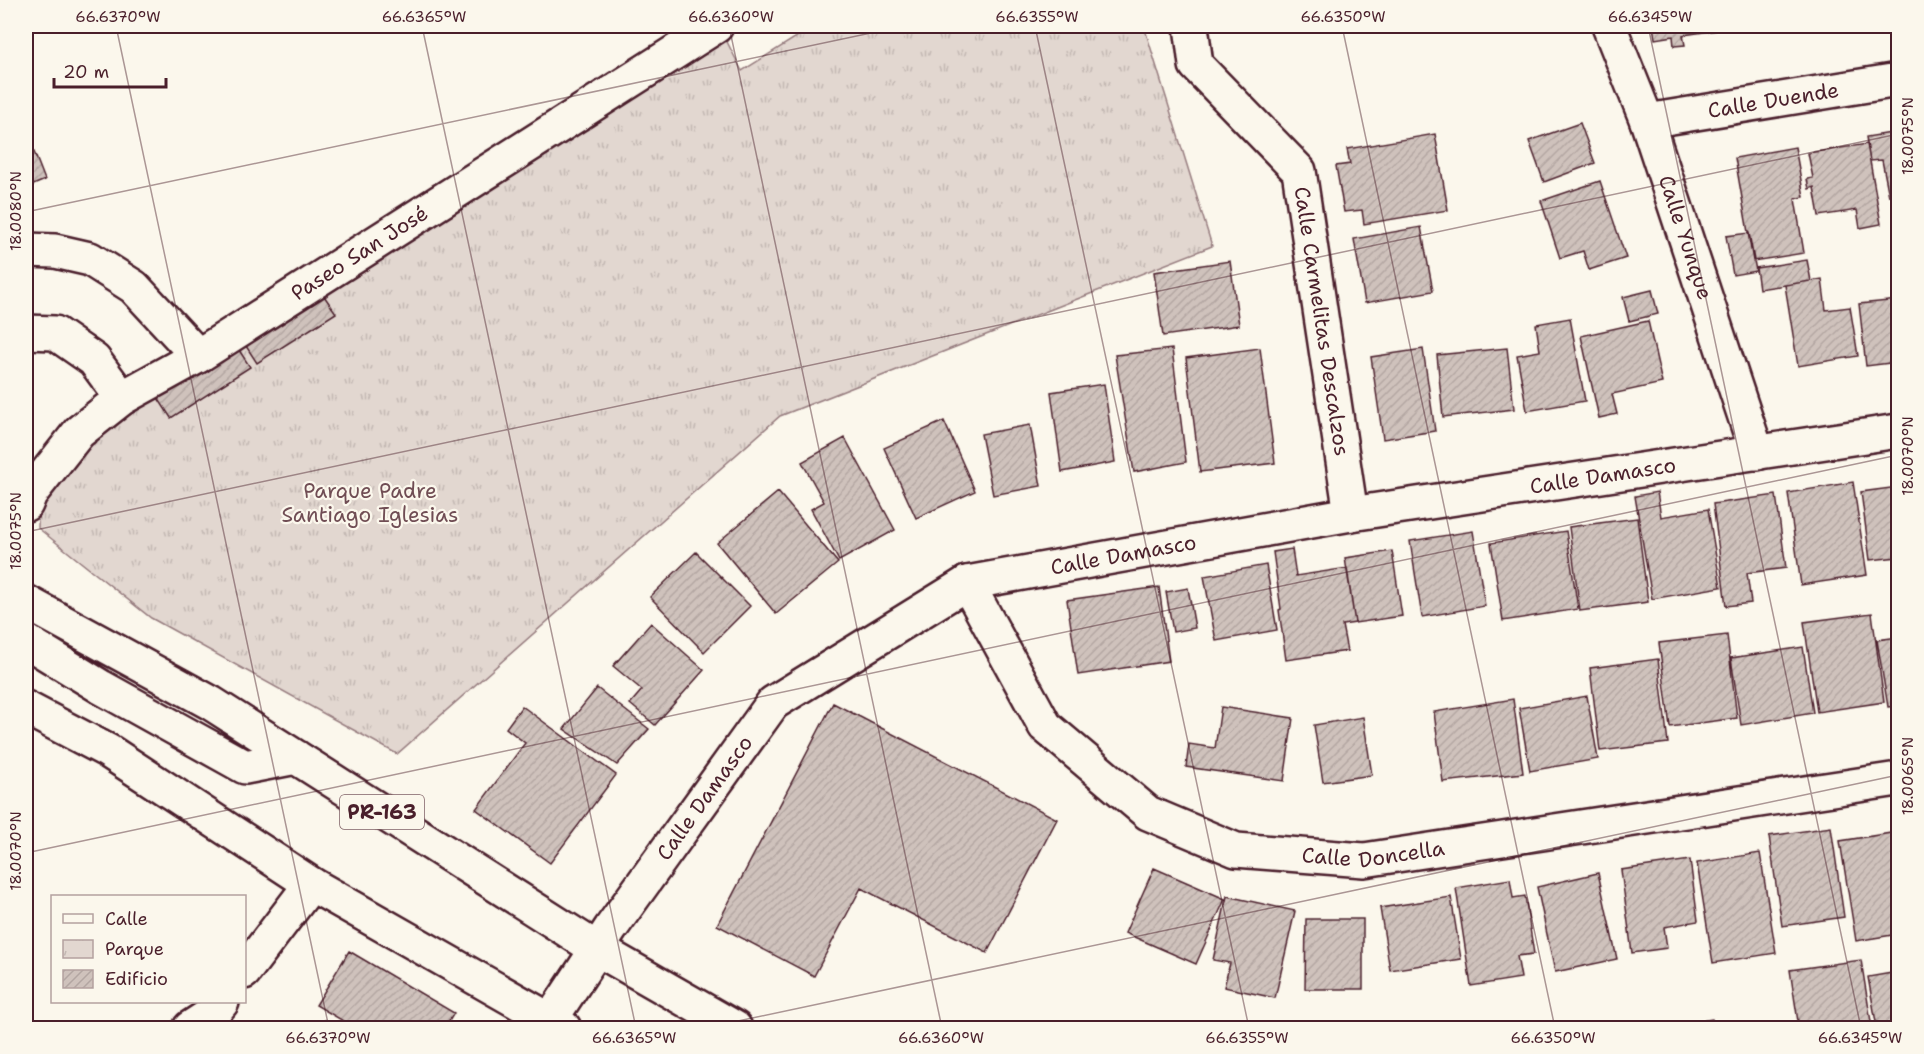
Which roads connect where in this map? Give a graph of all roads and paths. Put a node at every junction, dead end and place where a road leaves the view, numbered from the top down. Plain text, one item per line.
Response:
1 (716, 26) edge
2 (1191, 26) edge
3 (1609, 26) edge
4 (1899, 80) edge
5 (1647, 121) junction
6 (26, 250) edge
7 (26, 332) edge
8 (198, 356) junction
9 (122, 398) junction
10 (1899, 431) edge
11 (1757, 453) junction
12 (26, 504) edge
13 (1351, 514) junction
14 (967, 583) junction
15 (26, 602) edge
16 (26, 641) edge
17 (26, 708) edge
18 (296, 757) junction
19 (1899, 779) edge
20 (311, 884) junction
21 (597, 949) junction
22 (246, 969) edge
23 (221, 1003) edge
24 (553, 1026) edge
25 (190, 1029) edge
26 (735, 1029) edge

1 - 8 street, Paseo San José
2 - 13 street, Calle Carmelitas Descalzos
3 - 5 street, Calle Yunque
4 - 5 street, Calle Duende
5 - 11 street, Calle Yunque
6 - 8 street
7 - 9 street
8 - 9 street, Paseo San José
9 - 12 street, Paseo San José
10 - 11 street, Calle Damasco
11 - 13 street, Calle Damasco
13 - 14 street, Calle Damasco
14 - 19 street, Calle Doncella
14 - 21 street, Calle Damasco
15 - 18 street, PR-163
16 - 18 street
17 - 20 street
18 - 21 street, PR-163
20 - 22 street
20 - 24 street
21 - 24 street, Calle Damasco
21 - 26 street, PR-163
23 - 25 street

